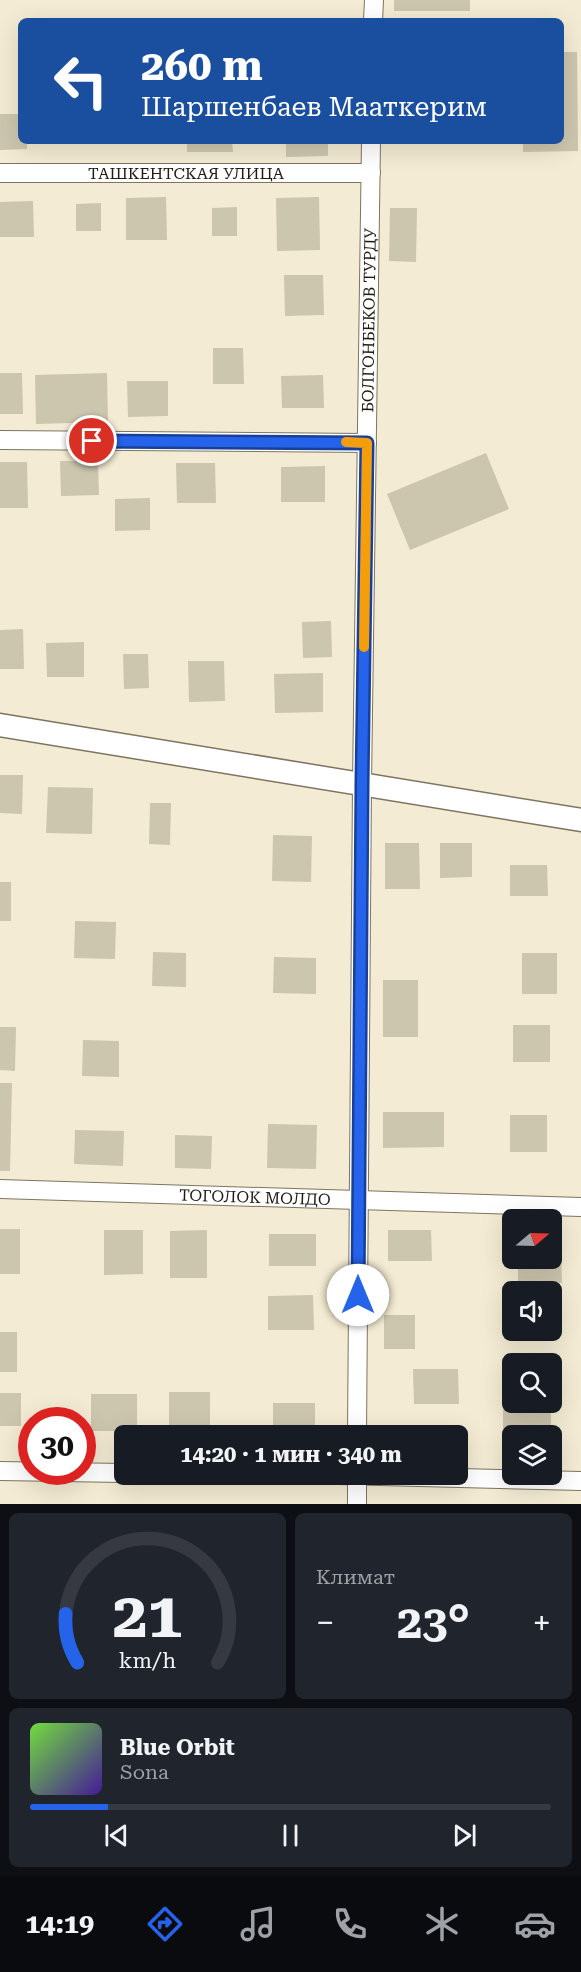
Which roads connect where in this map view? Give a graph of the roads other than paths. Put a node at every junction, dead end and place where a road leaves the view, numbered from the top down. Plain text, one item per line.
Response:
1 (374, 0) edge
2 (373, 18) edge
3 (372, 144) edge
4 (0, 173) edge
5 (371, 173) junction
6 (0, 440) edge
7 (367, 443) junction
8 (0, 725) edge
9 (362, 784) junction
10 (581, 820) edge
11 (0, 1189) edge
12 (359, 1201) junction
13 (581, 1207) edge
14 (357, 1425) edge
15 (0, 1471) edge
16 (114, 1473) edge
17 (468, 1478) edge
18 (581, 1481) edge
19 (357, 1485) edge
20 (357, 1504) edge

1 - 2 street
3 - 5 street, БОЛГОНБЕКОВ ТУРДУ
4 - 5 street, ТАШКЕНТСКАЯ УЛИЦА
5 - 7 street, БОЛГОНБЕКОВ ТУРДУ
6 - 7 street
7 - 9 street, БОЛГОНБЕКОВ ТУРДУ
8 - 9 street
9 - 10 street
9 - 12 street, БОЛГОНБЕКОВ ТУРДУ
11 - 12 street, ТОГОЛОК МОЛДО
12 - 13 street, ТОГОЛОК МОЛДО
12 - 14 street, БОЛГОНБЕКОВ ТУРДУ
15 - 16 street
17 - 18 street
19 - 20 street

